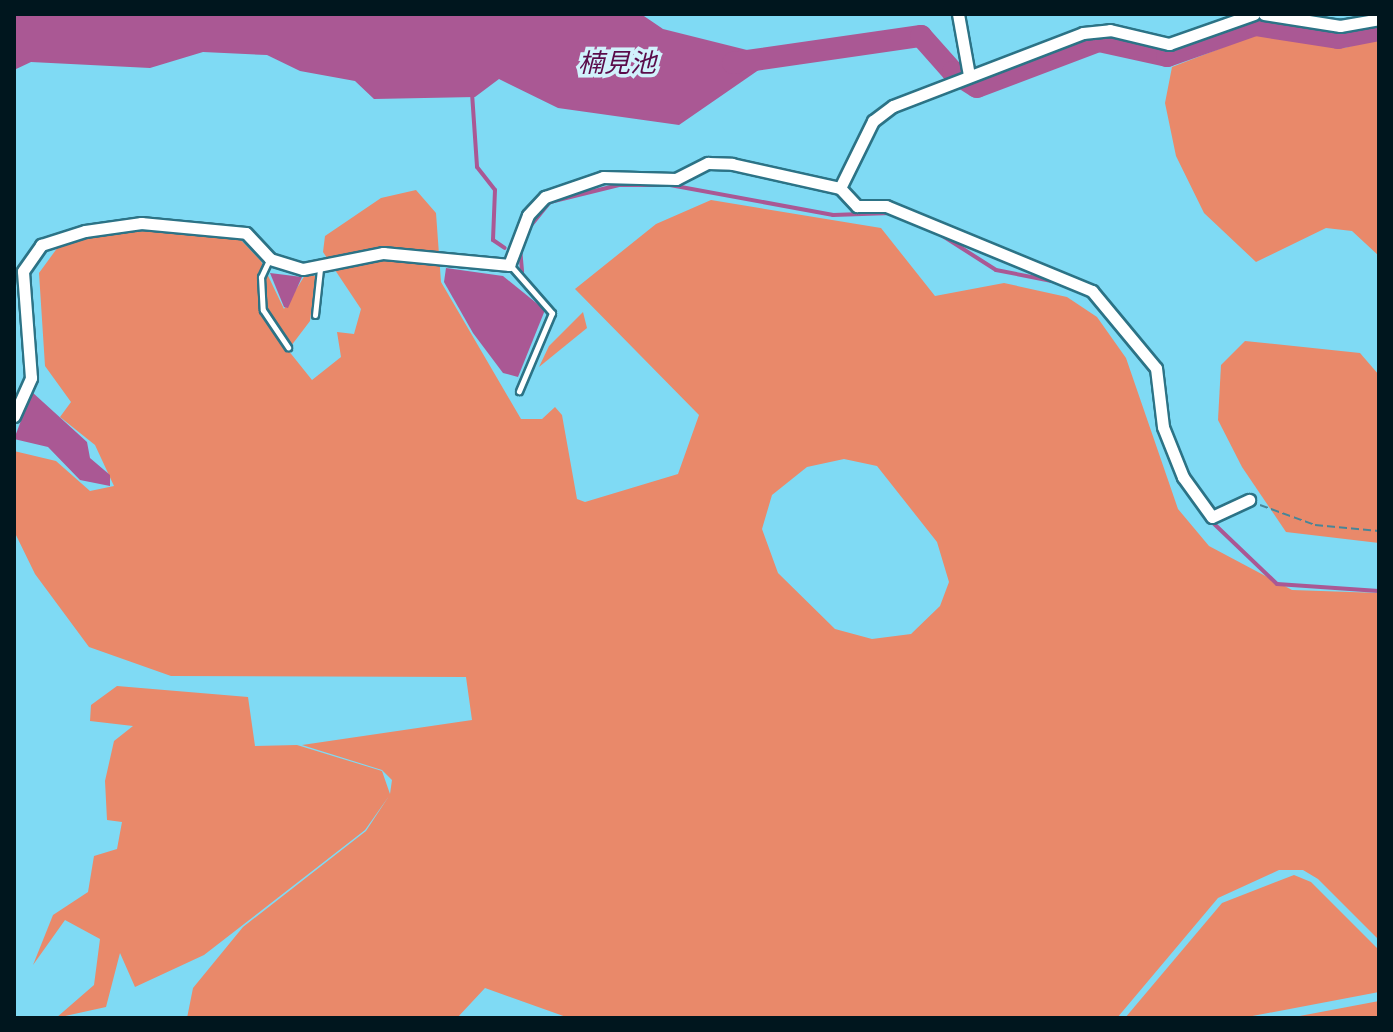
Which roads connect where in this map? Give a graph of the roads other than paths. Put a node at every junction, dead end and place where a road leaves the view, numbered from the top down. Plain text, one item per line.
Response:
1 (958, 14) edge
2 (1254, 14) edge
3 (1264, 14) edge
4 (1379, 19) edge
5 (968, 76) junction
6 (840, 188) junction
7 (270, 259) junction
8 (509, 265) junction
9 (320, 269) junction
10 (315, 315) dead end
11 (288, 347) dead end
12 (519, 391) dead end
13 (14, 416) edge
14 (1249, 500) road end

1 - 5 street
2 - 5 street
3 - 4 street
5 - 6 street
6 - 8 street
6 - 14 street
7 - 9 street
7 - 11 lane
7 - 13 street
8 - 9 street
8 - 12 lane
9 - 10 lane

